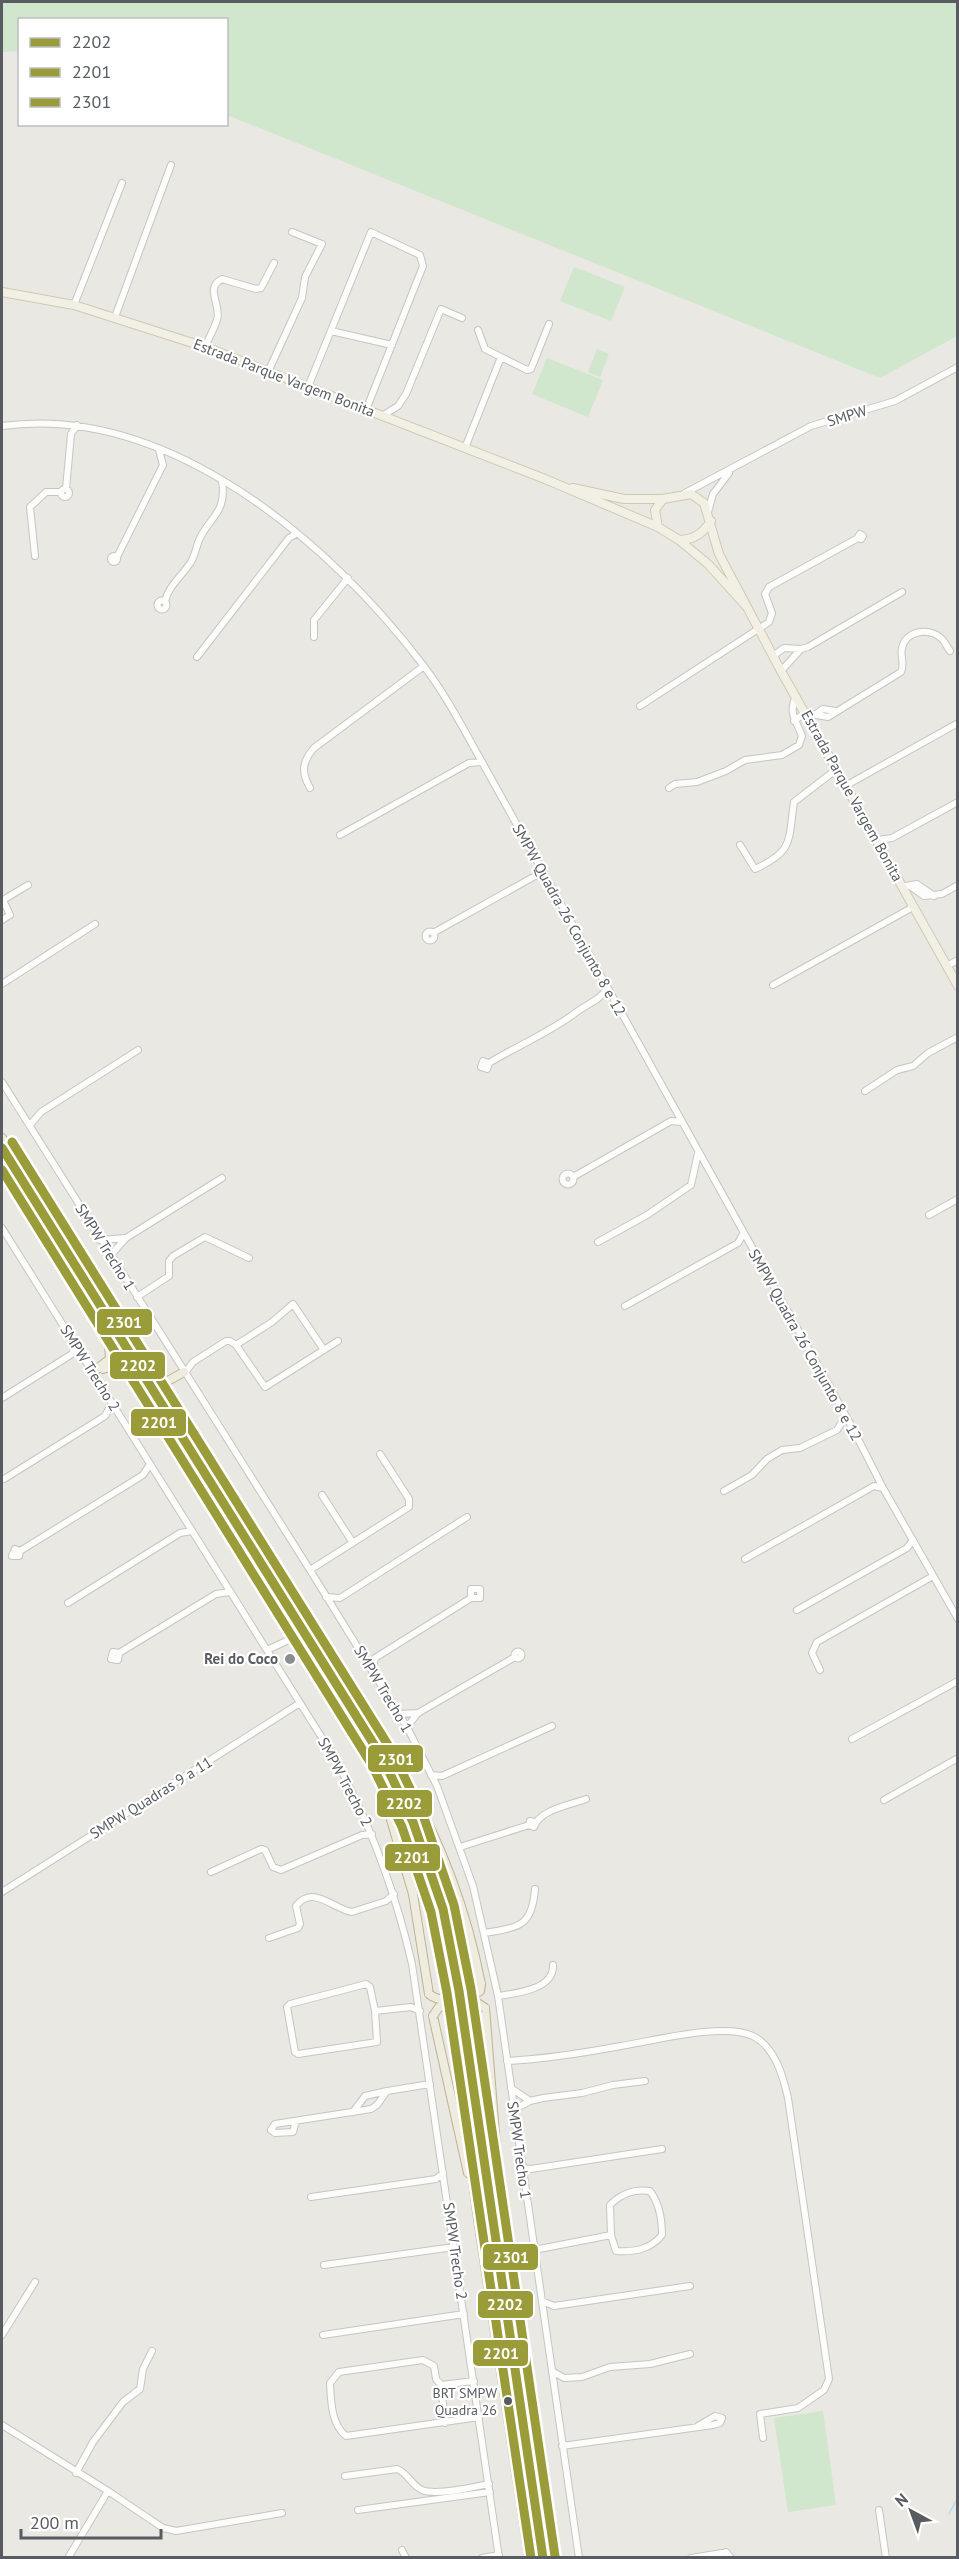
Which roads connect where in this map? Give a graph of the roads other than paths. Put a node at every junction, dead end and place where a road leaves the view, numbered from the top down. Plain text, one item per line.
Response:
1 (171, 165) dead end
2 (122, 183) dead end
3 (292, 232) dead end
4 (274, 263) dead end
5 (2, 292) edge
6 (74, 305) junction
7 (115, 317) junction
8 (462, 318) dead end
9 (549, 324) dead end
10 (478, 330) dead end
11 (331, 331) junction
12 (392, 345) junction
13 (205, 347) junction
14 (501, 357) junction
15 (957, 367) edge
16 (268, 372) junction
17 (308, 387) junction
18 (398, 406) junction
19 (366, 410) junction
20 (382, 416) junction
21 (65, 423) junction
22 (399, 423) junction
23 (77, 425) junction
24 (2, 426) edge
25 (71, 434) junction
26 (465, 448) junction
27 (159, 450) junction
28 (737, 467) junction
29 (222, 481) junction
30 (559, 486) junction
31 (685, 493) junction
32 (663, 500) junction
33 (710, 516) junction
34 (658, 527) junction
35 (290, 529) junction
36 (296, 534) junction
37 (289, 537) junction
38 (858, 538) dead end
39 (679, 540) junction
40 (35, 556) dead end
41 (117, 557) dead end
42 (348, 578) junction
43 (902, 592) dead end
44 (165, 601) dead end
45 (747, 607) junction
46 (760, 629) junction
47 (314, 637) dead end
48 (801, 649) junction
49 (950, 651) dead end
50 (776, 654) junction
51 (196, 657) dead end
52 (792, 657) junction
53 (424, 666) junction
54 (781, 670) junction
55 (796, 696) junction
56 (640, 706) dead end
57 (805, 713) junction
58 (794, 721) junction
59 (957, 723) edge
60 (476, 751) junction
61 (482, 762) junction
62 (469, 763) junction
63 (837, 769) junction
64 (847, 785) junction
65 (310, 788) dead end
66 (669, 788) dead end
67 (957, 802) edge
68 (340, 834) dead end
69 (892, 838) junction
70 (877, 840) junction
71 (740, 845) dead end
72 (883, 851) junction
73 (539, 866) junction
74 (535, 876) junction
75 (546, 879) junction
76 (28, 885) dead end
77 (957, 885) edge
78 (906, 886) junction
79 (913, 907) junction
80 (2, 920) edge
81 (95, 924) dead end
82 (434, 933) dead end
83 (957, 960) edge
84 (946, 966) junction
85 (2, 984) edge
86 (773, 985) dead end
87 (957, 986) edge
88 (607, 988) junction
89 (601, 998) junction
90 (613, 999) junction
91 (957, 1037) edge
92 (138, 1050) dead end
93 (489, 1063) dead end
94 (2, 1082) edge
95 (865, 1090) dead end
96 (676, 1112) junction
97 (38, 1114) junction
98 (24, 1117) junction
99 (671, 1121) junction
100 (681, 1122) junction
101 (30, 1125) junction
102 (2, 1138) edge
103 (698, 1153) junction
104 (2, 1172) edge
105 (573, 1177) dead end
106 (222, 1178) dead end
107 (957, 1199) edge
108 (929, 1215) dead end
109 (2, 1228) edge
110 (743, 1234) junction
111 (4, 1237) edge
112 (126, 1238) junction
113 (100, 1240) junction
114 (598, 1242) dead end
115 (738, 1243) junction
116 (749, 1244) junction
117 (110, 1256) junction
118 (249, 1258) dead end
119 (137, 1297) junction
120 (625, 1306) dead end
121 (108, 1338) junction
122 (338, 1341) dead end
123 (236, 1345) junction
124 (76, 1346) junction
125 (324, 1350) junction
126 (72, 1354) junction
127 (82, 1355) junction
128 (176, 1360) junction
129 (193, 1362) junction
130 (94, 1373) junction
131 (185, 1374) junction
132 (130, 1375) junction
133 (151, 1376) junction
134 (2, 1398) edge
135 (112, 1404) junction
136 (168, 1404) junction
137 (105, 1416) junction
138 (120, 1417) junction
139 (845, 1417) junction
140 (852, 1427) junction
141 (839, 1429) junction
142 (380, 1454) dead end
143 (150, 1464) junction
144 (155, 1472) junction
145 (143, 1474) junction
146 (878, 1478) junction
147 (4, 1479) dead end
148 (875, 1486) junction
149 (883, 1488) junction
150 (724, 1491) dead end
151 (322, 1495) dead end
152 (467, 1517) dead end
153 (186, 1522) junction
154 (192, 1531) junction
155 (180, 1533) junction
156 (913, 1540) junction
157 (353, 1544) junction
158 (907, 1548) junction
159 (918, 1548) junction
160 (20, 1551) dead end
161 (745, 1559) dead end
162 (310, 1570) junction
163 (933, 1576) junction
164 (223, 1579) junction
165 (230, 1592) junction
166 (216, 1594) junction
167 (326, 1597) junction
168 (471, 1598) dead end
169 (338, 1599) junction
170 (68, 1603) dead end
171 (334, 1610) junction
172 (797, 1610) dead end
173 (957, 1619) edge
174 (293, 1638) junction
175 (267, 1650) junction
176 (120, 1653) dead end
177 (361, 1653) junction
178 (515, 1657) dead end
179 (375, 1658) junction
180 (820, 1670) dead end
181 (372, 1672) junction
182 (957, 1681) edge
183 (300, 1703) junction
184 (418, 1713) junction
185 (398, 1714) junction
186 (552, 1726) dead end
187 (407, 1727) junction
188 (852, 1739) dead end
189 (387, 1755) junction
190 (957, 1758) edge
191 (431, 1775) junction
192 (442, 1776) junction
193 (382, 1784) junction
194 (437, 1786) junction
195 (586, 1799) dead end
196 (884, 1800) dead end
197 (369, 1826) junction
198 (372, 1834) junction
199 (362, 1835) junction
200 (460, 1847) junction
201 (211, 1872) dead end
202 (535, 1889) dead end
203 (2, 1892) edge
204 (394, 1894) junction
205 (386, 1901) junction
206 (397, 1903) junction
207 (485, 1933) junction
208 (269, 1938) dead end
209 (553, 1965) dead end
210 (498, 1996) junction
211 (419, 2001) junction
212 (411, 2007) junction
213 (375, 2011) junction
214 (420, 2011) junction
215 (507, 2061) junction
216 (645, 2080) dead end
217 (430, 2084) junction
218 (511, 2088) junction
219 (387, 2091) junction
220 (530, 2101) junction
221 (513, 2110) junction
222 (353, 2112) junction
223 (296, 2121) dead end
224 (662, 2149) dead end
225 (522, 2172) junction
226 (444, 2173) junction
227 (436, 2179) junction
228 (445, 2183) junction
229 (311, 2197) dead end
230 (500, 2208) junction
231 (477, 2212) junction
232 (612, 2235) junction
233 (454, 2247) junction
234 (534, 2250) junction
235 (324, 2265) dead end
236 (35, 2282) dead end
237 (690, 2286) dead end
238 (542, 2301) junction
239 (554, 2306) junction
240 (464, 2314) junction
241 (544, 2315) junction
242 (2, 2335) edge
243 (323, 2336) dead end
244 (152, 2351) dead end
245 (690, 2354) dead end
246 (552, 2371) junction
247 (564, 2378) junction
248 (474, 2381) junction
249 (441, 2385) junction
250 (555, 2393) junction
251 (479, 2417) junction
252 (445, 2422) junction
253 (2, 2426) edge
254 (698, 2426) dead end
255 (763, 2438) dead end
256 (562, 2446) junction
257 (76, 2473) junction
258 (345, 2476) dead end
259 (489, 2484) junction
260 (108, 2491) junction
261 (490, 2492) junction
262 (358, 2510) dead end
263 (879, 2510) dead end
264 (282, 2513) dead end
265 (402, 2550) dead end
266 (721, 2555) edge
267 (499, 2556) edge
268 (68, 2558) edge
269 (406, 2558) edge
270 (482, 2558) edge
271 (529, 2558) edge
272 (551, 2558) edge
273 (579, 2558) edge
274 (691, 2558) edge
275 (731, 2558) edge
276 (886, 2558) edge

1 - 7 street
2 - 6 street
3 - 16 street
4 - 13 street
5 - 6 main road, Estrada Parque Vargem Bonita
6 - 7 main road, Estrada Parque Vargem Bonita
7 - 13 main road, Estrada Parque Vargem Bonita
8 - 18 street
9 - 14 street
10 - 14 street
11 - 12 street
11 - 12 street
11 - 17 street
12 - 19 street
13 - 16 main road, Estrada Parque Vargem Bonita
14 - 26 street
15 - 28 street, SMPW
16 - 17 main road, Estrada Parque Vargem Bonita
17 - 19 main road, Estrada Parque Vargem Bonita
18 - 20 street
18 - 22 street
19 - 20 main road, Estrada Parque Vargem Bonita
20 - 22 main road, Estrada Parque Vargem Bonita
21 - 23 street, SMPW Quadra 26 Conjunto 8 e 12
21 - 24 street, SMPW Quadra 26 Conjunto 8 e 12
21 - 25 street
22 - 26 main road, Estrada Parque Vargem Bonita
23 - 25 street
23 - 27 street, SMPW Quadra 26 Conjunto 8 e 12
25 - 40 street
26 - 30 main road, Estrada Parque Vargem Bonita
27 - 29 street, SMPW Quadra 26 Conjunto 8 e 12
27 - 41 street
28 - 31 street, SMPW
28 - 33 street, SMPW
29 - 35 street, SMPW Quadra 26 Conjunto 8 e 12
29 - 44 street
30 - 32 main road, Estrada Parque Vargem Bonita
30 - 34 main road, Estrada Parque Vargem Bonita
31 - 32 main road, Estrada Parque Vargem Bonita
31 - 33 main road
32 - 34 main road
33 - 39 main road
33 - 45 main road, Estrada Parque Vargem Bonita
34 - 39 main road, Estrada Parque Vargem Bonita
35 - 36 street, SMPW Quadra 26 Conjunto 8 e 12
35 - 37 street
36 - 37 street
36 - 42 street, SMPW Quadra 26 Conjunto 8 e 12
37 - 51 street
38 - 46 street
39 - 45 main road, Estrada Parque Vargem Bonita
42 - 47 street
42 - 53 street, SMPW Quadra 26 Conjunto 8 e 12
43 - 48 street
45 - 46 main road, Estrada Parque Vargem Bonita
46 - 50 main road, Estrada Parque Vargem Bonita
46 - 56 street
48 - 50 street
48 - 52 street
49 - 57 street
50 - 52 street
50 - 54 main road, Estrada Parque Vargem Bonita
52 - 54 street
53 - 60 street, SMPW Quadra 26 Conjunto 8 e 12
53 - 65 street
54 - 55 main road, Estrada Parque Vargem Bonita
55 - 57 main road, Estrada Parque Vargem Bonita
55 - 58 street
57 - 58 street
57 - 63 main road, Estrada Parque Vargem Bonita
58 - 66 street
59 - 64 street
60 - 61 street, SMPW Quadra 26 Conjunto 8 e 12
60 - 62 street
61 - 62 street
61 - 73 street, SMPW Quadra 26 Conjunto 8 e 12
62 - 68 street
63 - 64 main road, Estrada Parque Vargem Bonita
63 - 71 street
64 - 70 main road, Estrada Parque Vargem Bonita
67 - 69 street
69 - 70 street
69 - 72 street
70 - 72 main road, Estrada Parque Vargem Bonita
72 - 78 main road, Estrada Parque Vargem Bonita
73 - 74 street
73 - 75 street, SMPW Quadra 26 Conjunto 8 e 12
74 - 75 street
74 - 82 street
75 - 88 street, SMPW Quadra 26 Conjunto 8 e 12
76 - 80 street
77 - 78 street
78 - 79 main road, Estrada Parque Vargem Bonita
79 - 84 main road, Estrada Parque Vargem Bonita
79 - 86 street
81 - 85 street
83 - 84 street
84 - 87 main road, Estrada Parque Vargem Bonita
88 - 89 street
88 - 90 street, SMPW Quadra 26 Conjunto 8 e 12
89 - 90 street
89 - 93 street
90 - 96 street, SMPW Quadra 26 Conjunto 8 e 12
91 - 95 street
92 - 97 street
94 - 98 street, SMPW Trecho 1
96 - 99 street
96 - 100 street, SMPW Quadra 26 Conjunto 8 e 12
97 - 98 street
97 - 101 street
98 - 101 street, SMPW Trecho 1
99 - 100 street
99 - 105 street
100 - 103 street, SMPW Quadra 26 Conjunto 8 e 12
101 - 113 street, SMPW Trecho 1
102 - 133 highway
103 - 110 street, SMPW Quadra 26 Conjunto 8 e 12
103 - 114 street
104 - 121 highway
106 - 112 street
107 - 108 street
109 - 111 street, SMPW Trecho 2
110 - 115 street
110 - 116 street, SMPW Quadra 26 Conjunto 8 e 12
111 - 124 street, SMPW Trecho 2
112 - 113 street
112 - 117 street
113 - 117 street, SMPW Trecho 1
115 - 116 street
115 - 120 street
116 - 139 street, SMPW Quadra 26 Conjunto 8 e 12
117 - 119 street, SMPW Trecho 1
118 - 119 street
119 - 128 street, SMPW Trecho 1
121 - 130 highway
121 - 132 highway
122 - 125 street
123 - 125 street
123 - 125 street
123 - 129 street
124 - 126 street
124 - 127 street, SMPW Trecho 2
126 - 127 street
126 - 134 street
127 - 130 street, SMPW Trecho 2
128 - 129 street
128 - 131 street, SMPW Trecho 1
129 - 131 street
130 - 132 highway
130 - 135 street, SMPW Trecho 2
131 - 133 highway
131 - 136 highway
131 - 162 street, SMPW Trecho 1
132 - 174 highway
133 - 136 highway
135 - 137 street
135 - 138 street, SMPW Trecho 2
136 - 189 highway
137 - 138 street
137 - 147 street
138 - 143 street, SMPW Trecho 2
139 - 140 street, SMPW Quadra 26 Conjunto 8 e 12
139 - 141 street
140 - 141 street
140 - 146 street, SMPW Quadra 26 Conjunto 8 e 12
141 - 150 street
142 - 157 street
143 - 144 street, SMPW Trecho 2
143 - 145 street
144 - 145 street
144 - 153 street, SMPW Trecho 2
145 - 160 street
146 - 148 street
146 - 149 street, SMPW Quadra 26 Conjunto 8 e 12
148 - 149 street
148 - 161 street
149 - 156 street, SMPW Quadra 26 Conjunto 8 e 12
151 - 157 street
152 - 169 street
153 - 154 street, SMPW Trecho 2
153 - 155 street
154 - 155 street
154 - 164 street, SMPW Trecho 2
155 - 170 street
156 - 158 street
156 - 159 street, SMPW Quadra 26 Conjunto 8 e 12
157 - 162 street
158 - 159 street
158 - 172 street
159 - 163 street, SMPW Quadra 26 Conjunto 8 e 12
162 - 167 street, SMPW Trecho 1
163 - 173 street, SMPW Quadra 26 Conjunto 8 e 12
163 - 180 street
164 - 165 street, SMPW Trecho 2
164 - 166 street
165 - 166 street
165 - 175 street, SMPW Trecho 2
166 - 176 street
167 - 169 street
167 - 171 street, SMPW Trecho 1
168 - 179 street
169 - 171 street
171 - 177 street, SMPW Trecho 1
174 - 175 street
174 - 193 highway
175 - 183 street, SMPW Trecho 2
177 - 179 street
177 - 181 street, SMPW Trecho 1
178 - 184 street
179 - 181 street
181 - 185 street, SMPW Trecho 1
182 - 188 street
183 - 197 street, SMPW Trecho 2
183 - 203 street, SMPW Quadras 9 a 11
184 - 185 street
184 - 187 street
185 - 187 street, SMPW Trecho 1
186 - 192 street
187 - 191 street, SMPW Trecho 1
189 - 193 highway, bridge
189 - 230 highway
190 - 196 street
191 - 192 street
191 - 194 street, SMPW Trecho 1
192 - 194 street
193 - 231 highway
194 - 200 street, SMPW Trecho 1
195 - 200 street
197 - 198 street, SMPW Trecho 2
197 - 199 street
198 - 199 street
198 - 204 street, SMPW Trecho 2
199 - 201 street
200 - 207 street, SMPW Trecho 1
202 - 207 street
204 - 205 street
204 - 206 street, SMPW Trecho 2
205 - 206 street
205 - 208 street
206 - 211 street, SMPW Trecho 2
207 - 210 street, SMPW Trecho 1
209 - 210 street
210 - 215 street, SMPW Trecho 1
211 - 212 street
211 - 214 street, SMPW Trecho 2
212 - 213 street
212 - 214 street
213 - 213 street
214 - 217 street, SMPW Trecho 2
215 - 218 street, SMPW Trecho 1
215 - 255 street
216 - 220 street
217 - 219 street
217 - 226 street, SMPW Trecho 2
218 - 220 street
218 - 221 street, SMPW Trecho 1
219 - 222 street
219 - 222 street
220 - 221 street
221 - 225 street, SMPW Trecho 1
222 - 223 street
224 - 225 street
225 - 234 street, SMPW Trecho 1
226 - 227 street
226 - 228 street, SMPW Trecho 2
227 - 228 street
227 - 229 street
228 - 233 street, SMPW Trecho 2
230 - 231 highway, bridge
230 - 272 highway
231 - 271 highway
232 - 232 street
232 - 234 street
233 - 235 street
233 - 240 street, SMPW Trecho 2
234 - 238 street, SMPW Trecho 1
236 - 242 street
237 - 239 street
238 - 239 street
238 - 241 street, SMPW Trecho 1
239 - 241 street
240 - 243 street
240 - 248 street, SMPW Trecho 2
241 - 246 street, SMPW Trecho 1
244 - 257 street
245 - 247 street
246 - 247 street
246 - 250 street, SMPW Trecho 1
247 - 250 street
248 - 249 street
248 - 251 street, SMPW Trecho 2
249 - 252 street
249 - 252 street
250 - 256 street, SMPW Trecho 1
251 - 252 street
251 - 259 street, SMPW Trecho 2
253 - 257 street
254 - 256 street
256 - 273 street, SMPW Trecho 1
257 - 260 street
258 - 259 street
259 - 261 street, SMPW Trecho 2
260 - 264 street
260 - 268 street
261 - 262 street
261 - 267 street, SMPW Trecho 2
263 - 276 street
265 - 269 street
266 - 274 street
266 - 275 street
267 - 270 street

